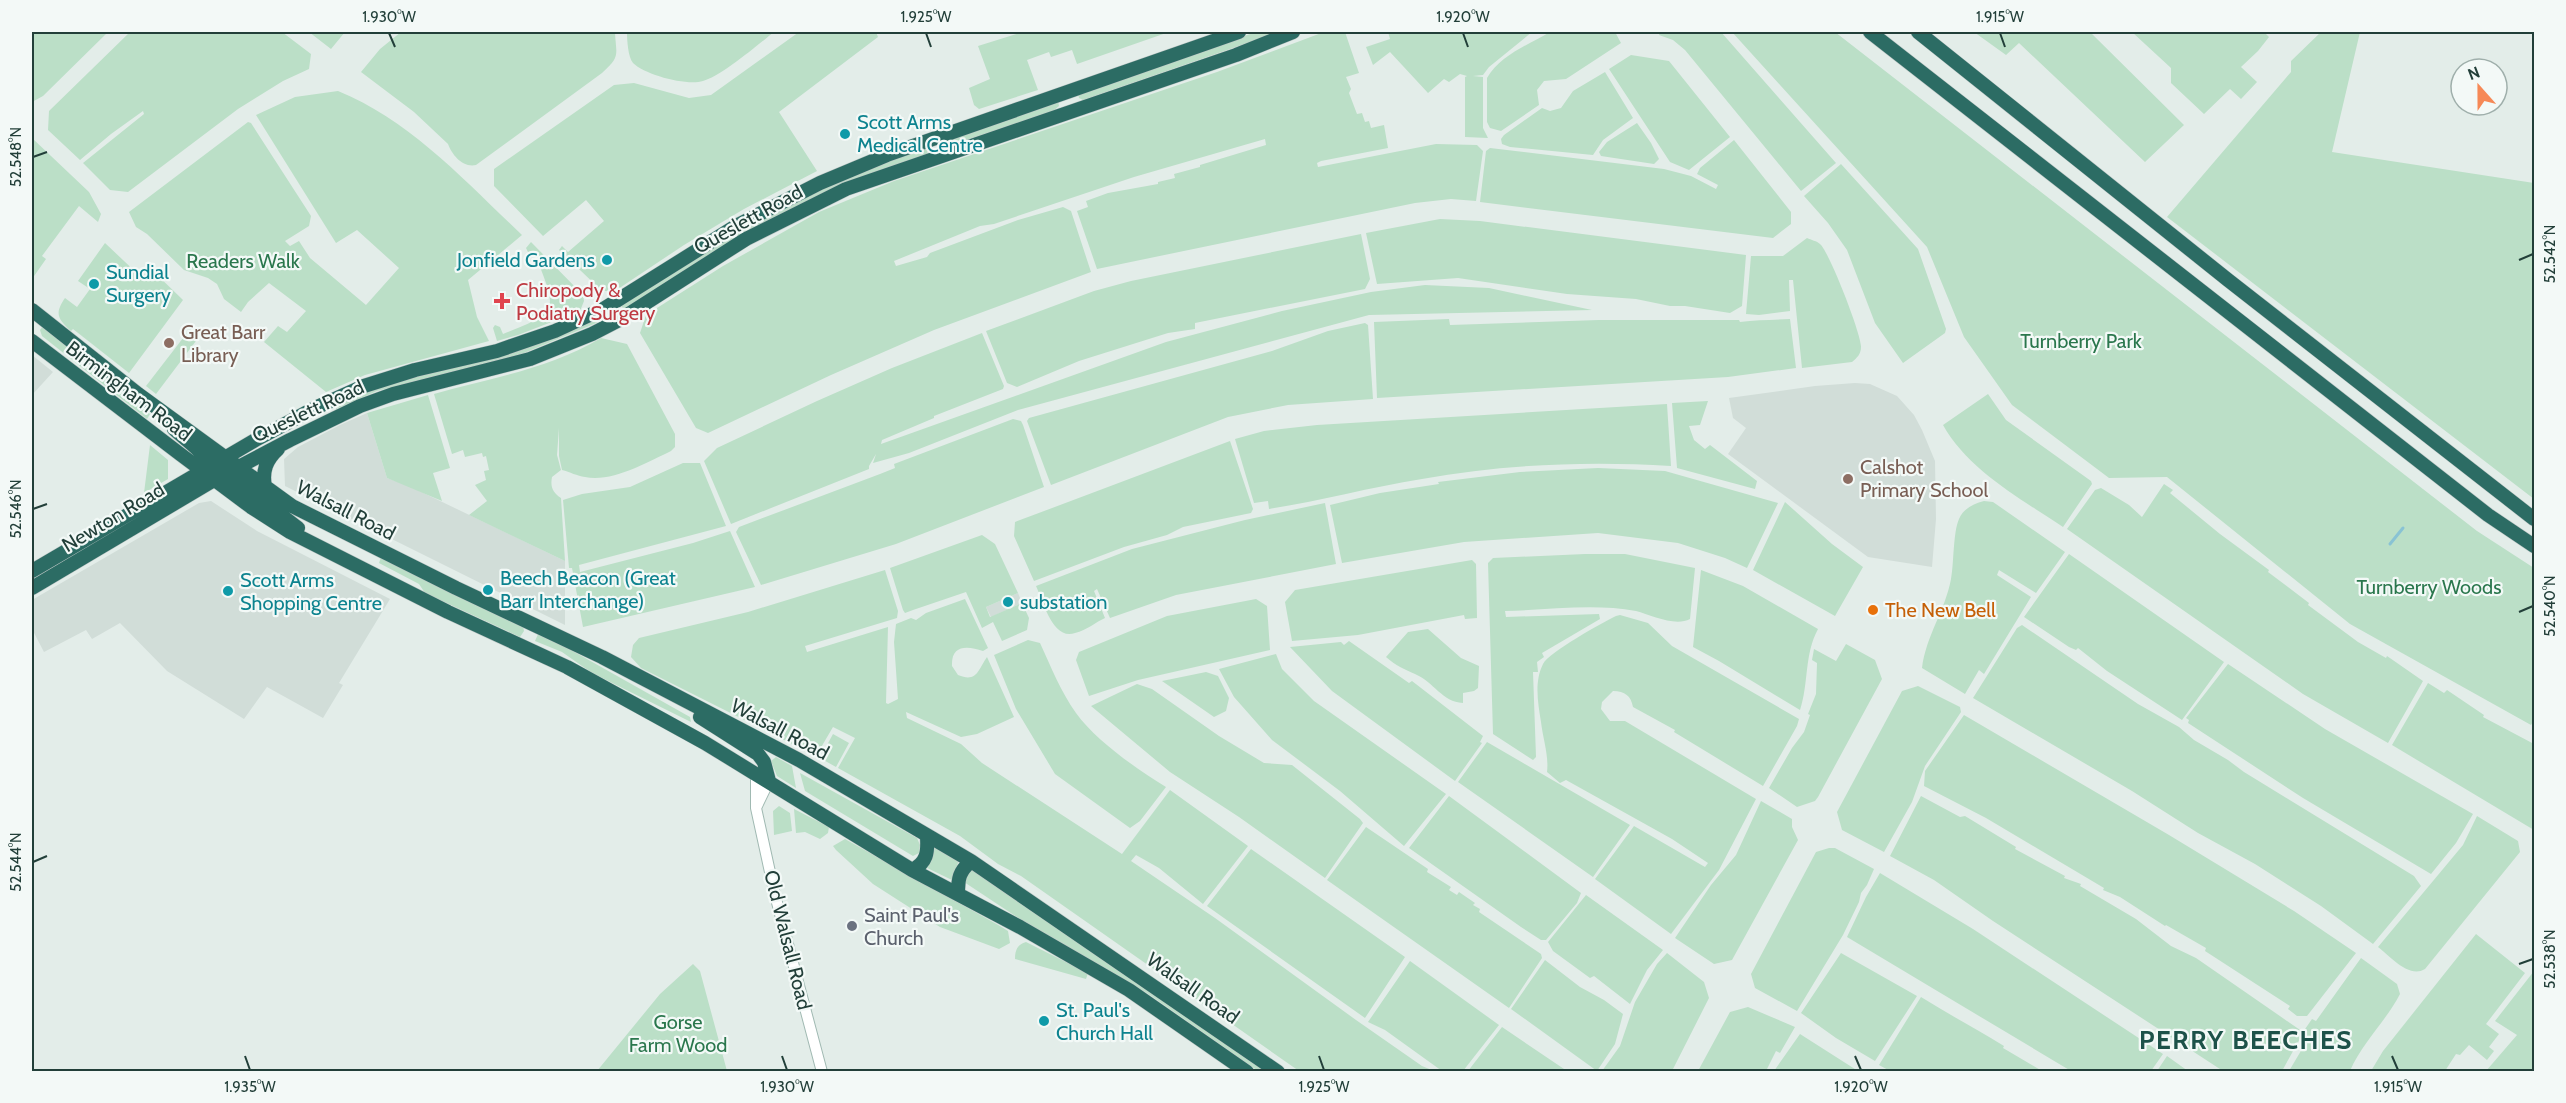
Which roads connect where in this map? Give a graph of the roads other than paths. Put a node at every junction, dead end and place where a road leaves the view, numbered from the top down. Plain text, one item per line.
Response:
1 (1239, 32) edge
2 (1293, 32) edge
3 (1870, 32) edge
4 (1918, 32) edge
5 (1068, 91) junction
6 (1073, 110) junction
7 (934, 138) junction
8 (941, 154) junction
9 (36, 314) edge
10 (32, 329) edge
11 (32, 341) edge
12 (138, 394) junction
13 (329, 402) junction
14 (336, 417) junction
15 (290, 440) junction
16 (225, 457) junction
17 (232, 470) junction
18 (209, 472) junction
19 (265, 487) junction
20 (2535, 519) edge
21 (2535, 546) edge
22 (377, 548) junction
23 (328, 551) junction
24 (32, 571) edge
25 (373, 573) junction
26 (32, 588) edge
27 (533, 623) junction
28 (522, 647) junction
29 (651, 684) junction
30 (756, 773) junction
31 (769, 781) junction
32 (756, 808) junction
33 (927, 837) junction
34 (971, 861) junction
35 (912, 870) junction
36 (958, 894) junction
37 (822, 1071) edge
38 (1247, 1071) edge
39 (1278, 1071) edge

1 - 5 highway, Queslett Road
2 - 6 highway, Queslett Road
3 - 21 highway
4 - 20 highway
5 - 6 highway
5 - 7 highway, Queslett Road
6 - 8 highway, Queslett Road
7 - 8 highway
7 - 13 highway, Queslett Road
8 - 14 highway, Queslett Road
9 - 10 highway
9 - 12 highway, Birmingham Road
11 - 18 highway, Birmingham Road
12 - 16 highway, Birmingham Road
12 - 18 highway, Birmingham Road
13 - 14 highway
13 - 16 highway, Queslett Road
14 - 15 highway, Queslett Road
15 - 17 highway, Queslett Road
15 - 19 highway
16 - 17 highway, Birmingham Road
16 - 18 highway, Queslett Road
17 - 18 highway, Queslett Road
17 - 19 highway, Walsall Road
17 - 23 highway, Walsall Road
18 - 23 highway, Walsall Road
18 - 24 highway, Newton Road
18 - 26 highway, Newton Road
19 - 22 highway, Walsall Road
22 - 25 highway
22 - 27 highway, Walsall Road
23 - 25 highway, Walsall Road
25 - 28 highway, Walsall Road
27 - 28 highway
27 - 29 highway, Walsall Road
28 - 30 highway, Walsall Road
29 - 31 highway
29 - 33 highway, Walsall Road
30 - 31 highway, Walsall Road
30 - 32 main road, Old Walsall Road
31 - 32 main road
31 - 35 highway, Walsall Road
32 - 37 main road, Old Walsall Road
33 - 34 highway, Walsall Road
33 - 35 highway
34 - 36 highway
34 - 39 highway, Walsall Road
35 - 36 highway, Walsall Road
36 - 38 highway, Walsall Road

